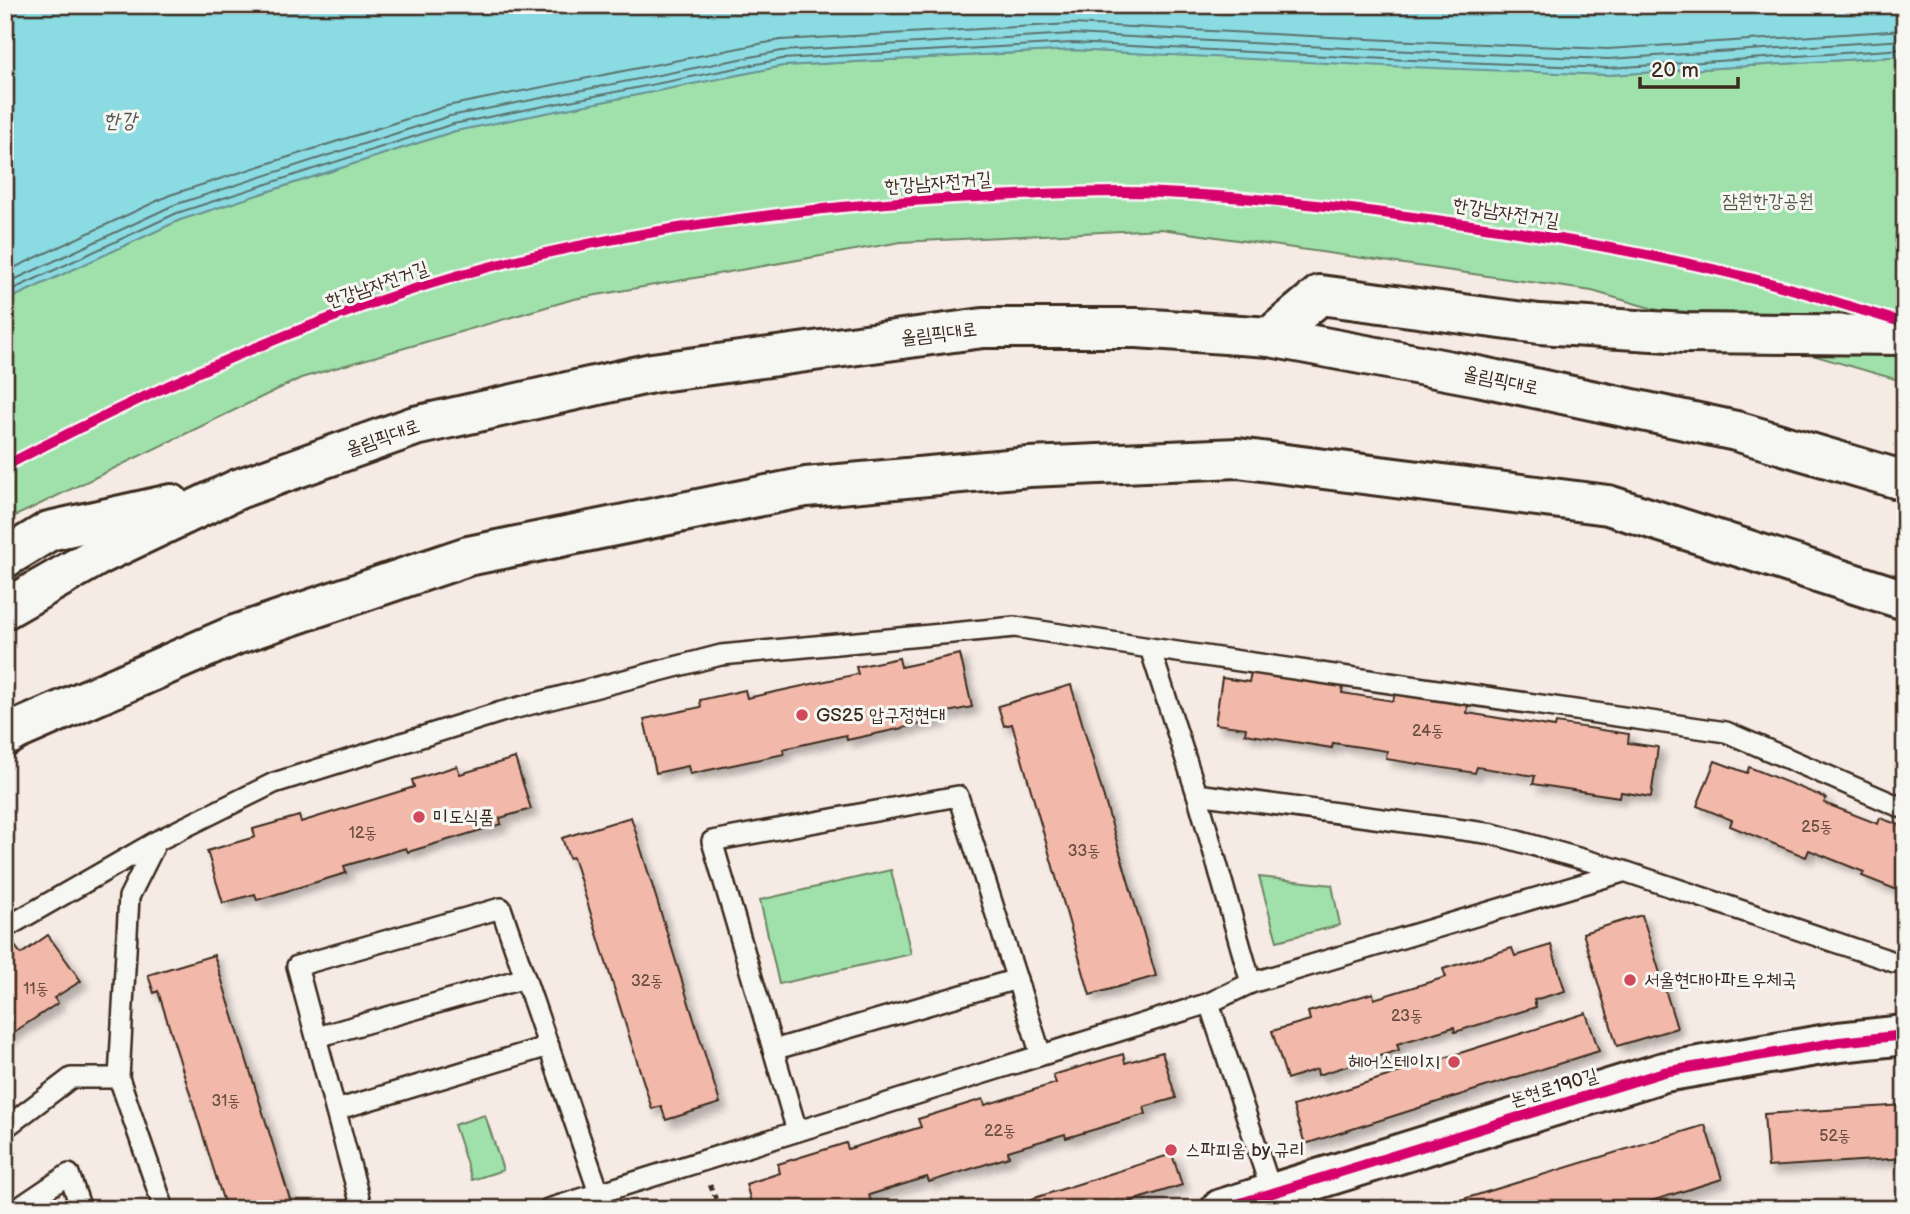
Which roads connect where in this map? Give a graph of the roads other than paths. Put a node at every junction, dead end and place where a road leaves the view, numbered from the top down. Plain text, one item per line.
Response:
1 (1905, 335) edge
2 (1270, 337) junction
3 (1905, 481) edge
4 (238, 489) junction
5 (5, 558) edge
6 (1905, 600) edge
7 (5, 609) edge
8 (1150, 648) junction
9 (5, 737) edge
10 (1197, 794) junction
11 (1905, 809) edge
12 (157, 841) junction
13 (1624, 871) junction
14 (5, 928) edge
15 (1894, 962) dead end
16 (525, 978) junction
17 (1017, 979) junction
18 (1251, 983) junction
19 (1209, 1003) junction
20 (1905, 1035) edge
21 (317, 1037) junction
22 (549, 1046) junction
23 (773, 1050) junction
24 (1041, 1055) junction
25 (119, 1078) junction
26 (336, 1110) junction
27 (5, 1128) edge
28 (797, 1131) junction
29 (599, 1193) junction
30 (1272, 1193) junction
31 (1324, 1194) edge
32 (17, 1209) edge
33 (81, 1209) edge
34 (164, 1209) edge
35 (362, 1209) edge
36 (548, 1209) edge
37 (1221, 1209) edge

1 - 2 main road
2 - 3 main road, 올림픽대로
2 - 4 main road, 올림픽대로
4 - 5 main road
4 - 7 main road, 올림픽대로
6 - 9 main road
8 - 10 lane
8 - 11 lane
8 - 12 lane
10 - 13 lane
10 - 18 lane
12 - 14 lane
12 - 25 lane
13 - 15 lane
13 - 18 lane
16 - 21 lane
16 - 21 lane
16 - 22 lane
17 - 23 lane
17 - 23 lane
17 - 24 lane
18 - 19 lane
19 - 24 lane
19 - 30 lane
20 - 31 main road, 논현로190길
21 - 26 lane
22 - 26 lane
22 - 29 lane
23 - 28 lane
24 - 28 lane
25 - 27 lane
25 - 34 lane
26 - 35 lane
28 - 29 lane
29 - 36 lane
30 - 31 main road, 논현로190길
30 - 37 main road, 논현로190길
32 - 33 lane

